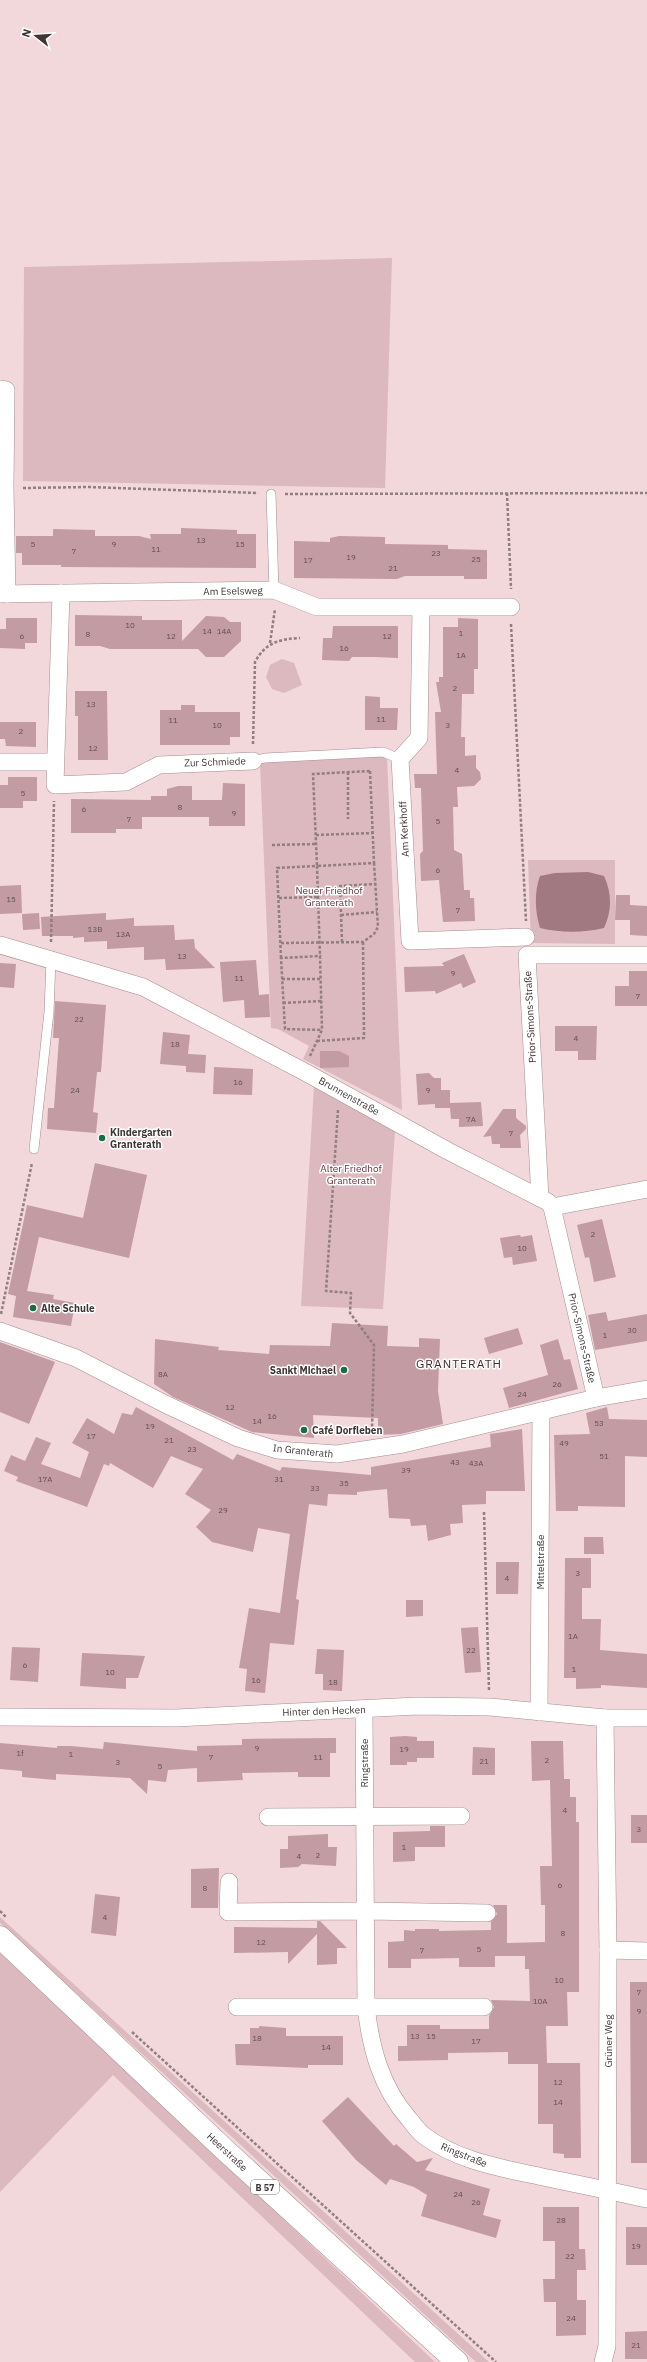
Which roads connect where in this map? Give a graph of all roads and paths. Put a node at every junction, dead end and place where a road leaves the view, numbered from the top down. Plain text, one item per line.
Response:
1 (0, 389) edge
2 (5, 488) junction
3 (507, 493) junction
4 (647, 493) edge
5 (271, 494) junction
6 (274, 590) junction
7 (61, 593) junction
8 (3, 594) edge
9 (511, 607) junction
10 (420, 608) junction
11 (300, 638) dead end
12 (270, 643) junction
13 (400, 759) junction
14 (253, 761) junction
15 (0, 762) edge
16 (55, 762) junction
17 (348, 772) junction
18 (55, 785) junction
19 (348, 819) dead end
20 (373, 833) junction
21 (316, 835) junction
22 (316, 844) junction
23 (272, 845) dead end
24 (374, 863) junction
25 (317, 866) junction
26 (375, 884) junction
27 (319, 897) junction
28 (279, 898) junction
29 (377, 912) junction
30 (341, 915) junction
31 (526, 937) joint
32 (320, 942) junction
33 (342, 942) junction
34 (363, 942) junction
35 (281, 943) junction
36 (0, 945) edge
37 (647, 955) edge
38 (320, 956) junction
39 (281, 958) junction
40 (51, 959) junction
41 (321, 978) junction
42 (282, 979) junction
43 (322, 1001) junction
44 (283, 1003) junction
45 (322, 1030) junction
46 (317, 1041) junction
47 (303, 1071) junction
48 (339, 1091) junction
49 (34, 1149) joint
50 (647, 1189) edge
51 (546, 1203) junction
52 (0, 1321) edge
53 (0, 1331) edge
54 (647, 1389) edge
55 (596, 1398) junction
56 (541, 1411) junction
57 (371, 1449) junction
58 (484, 1512) dead end
59 (490, 1707) junction
60 (364, 1710) junction
61 (539, 1712) junction
62 (0, 1717) edge
63 (605, 1718) junction
64 (647, 1718) edge
65 (365, 1815) junction
66 (461, 1816) dead end
67 (268, 1817) dead end
68 (229, 1882) dead end
69 (0, 1911) edge
70 (366, 1911) junction
71 (487, 1913) dead end
72 (6, 1929) edge
73 (608, 1950) junction
74 (647, 1951) edge
75 (237, 2007) dead end
76 (484, 2007) dead end
77 (366, 2008) junction
78 (131, 2030) dead end
79 (609, 2190) junction
80 (647, 2199) edge
81 (457, 2362) edge
82 (496, 2362) edge
83 (603, 2362) edge

1 - 2 street
2 - 5 path
2 - 8 street
3 - 4 path
3 - 5 path
3 - 9 path
5 - 6 lane
6 - 7 street, Am Eselsweg
6 - 10 street, Am Eselsweg
6 - 12 path
7 - 8 street, Am Eselsweg
7 - 16 street
9 - 10 street, Am Eselsweg
9 - 31 path
10 - 13 street
11 - 12 path
12 - 14 path
13 - 14 lane, Zur Schmiede
13 - 31 street, Am Kerkhoff
14 - 18 street, Zur Schmiede
15 - 16 street
16 - 18 street
17 - 19 path
17 - 20 path
17 - 21 path
18 - 40 path
20 - 21 path
20 - 24 path
21 - 22 path
22 - 23 path
22 - 25 path
24 - 25 path
24 - 26 path
25 - 27 path
25 - 28 path
26 - 29 path
26 - 30 path
27 - 28 path
27 - 32 path
28 - 35 path
29 - 30 path
29 - 34 path
30 - 33 path
32 - 33 path
32 - 35 path
32 - 38 path
33 - 34 path
34 - 46 path
35 - 39 path
36 - 40 street, Brunnenstraße
37 - 51 street, Prior-Simons-Straße
38 - 39 path
38 - 41 path
39 - 42 path
40 - 47 street, Brunnenstraße
40 - 49 lane
41 - 42 path
41 - 43 path
42 - 44 path
43 - 44 path
43 - 45 path
44 - 45 path
45 - 46 path
46 - 47 path
47 - 48 street, Brunnenstraße
48 - 51 street, Brunnenstraße
48 - 57 path
49 - 52 path
50 - 51 street
51 - 55 street, Prior-Simons-Straße
53 - 57 street, In Granterath
54 - 55 street, In Granterath
55 - 56 street, In Granterath
56 - 57 street, In Granterath
56 - 61 street, Mittelstraße
58 - 59 path
59 - 60 street, Hinter den Hecken
59 - 61 street, Hinter den Hecken
60 - 62 street, Hinter den Hecken
60 - 65 street, Ringstraße
61 - 63 street, Hinter den Hecken
63 - 64 street, Hinter den Hecken
63 - 73 street, Grüner Weg
65 - 66 street
65 - 67 street
65 - 70 street, Ringstraße
68 - 70 street
69 - 72 path
70 - 71 street
70 - 77 street, Ringstraße
72 - 81 main road, Heerstraße / B 57
73 - 74 street
73 - 79 street, Grüner Weg
75 - 77 street
76 - 77 street
77 - 79 street, Ringstraße
78 - 82 path
79 - 80 street, Ringstraße
79 - 83 street, Grüner Weg

